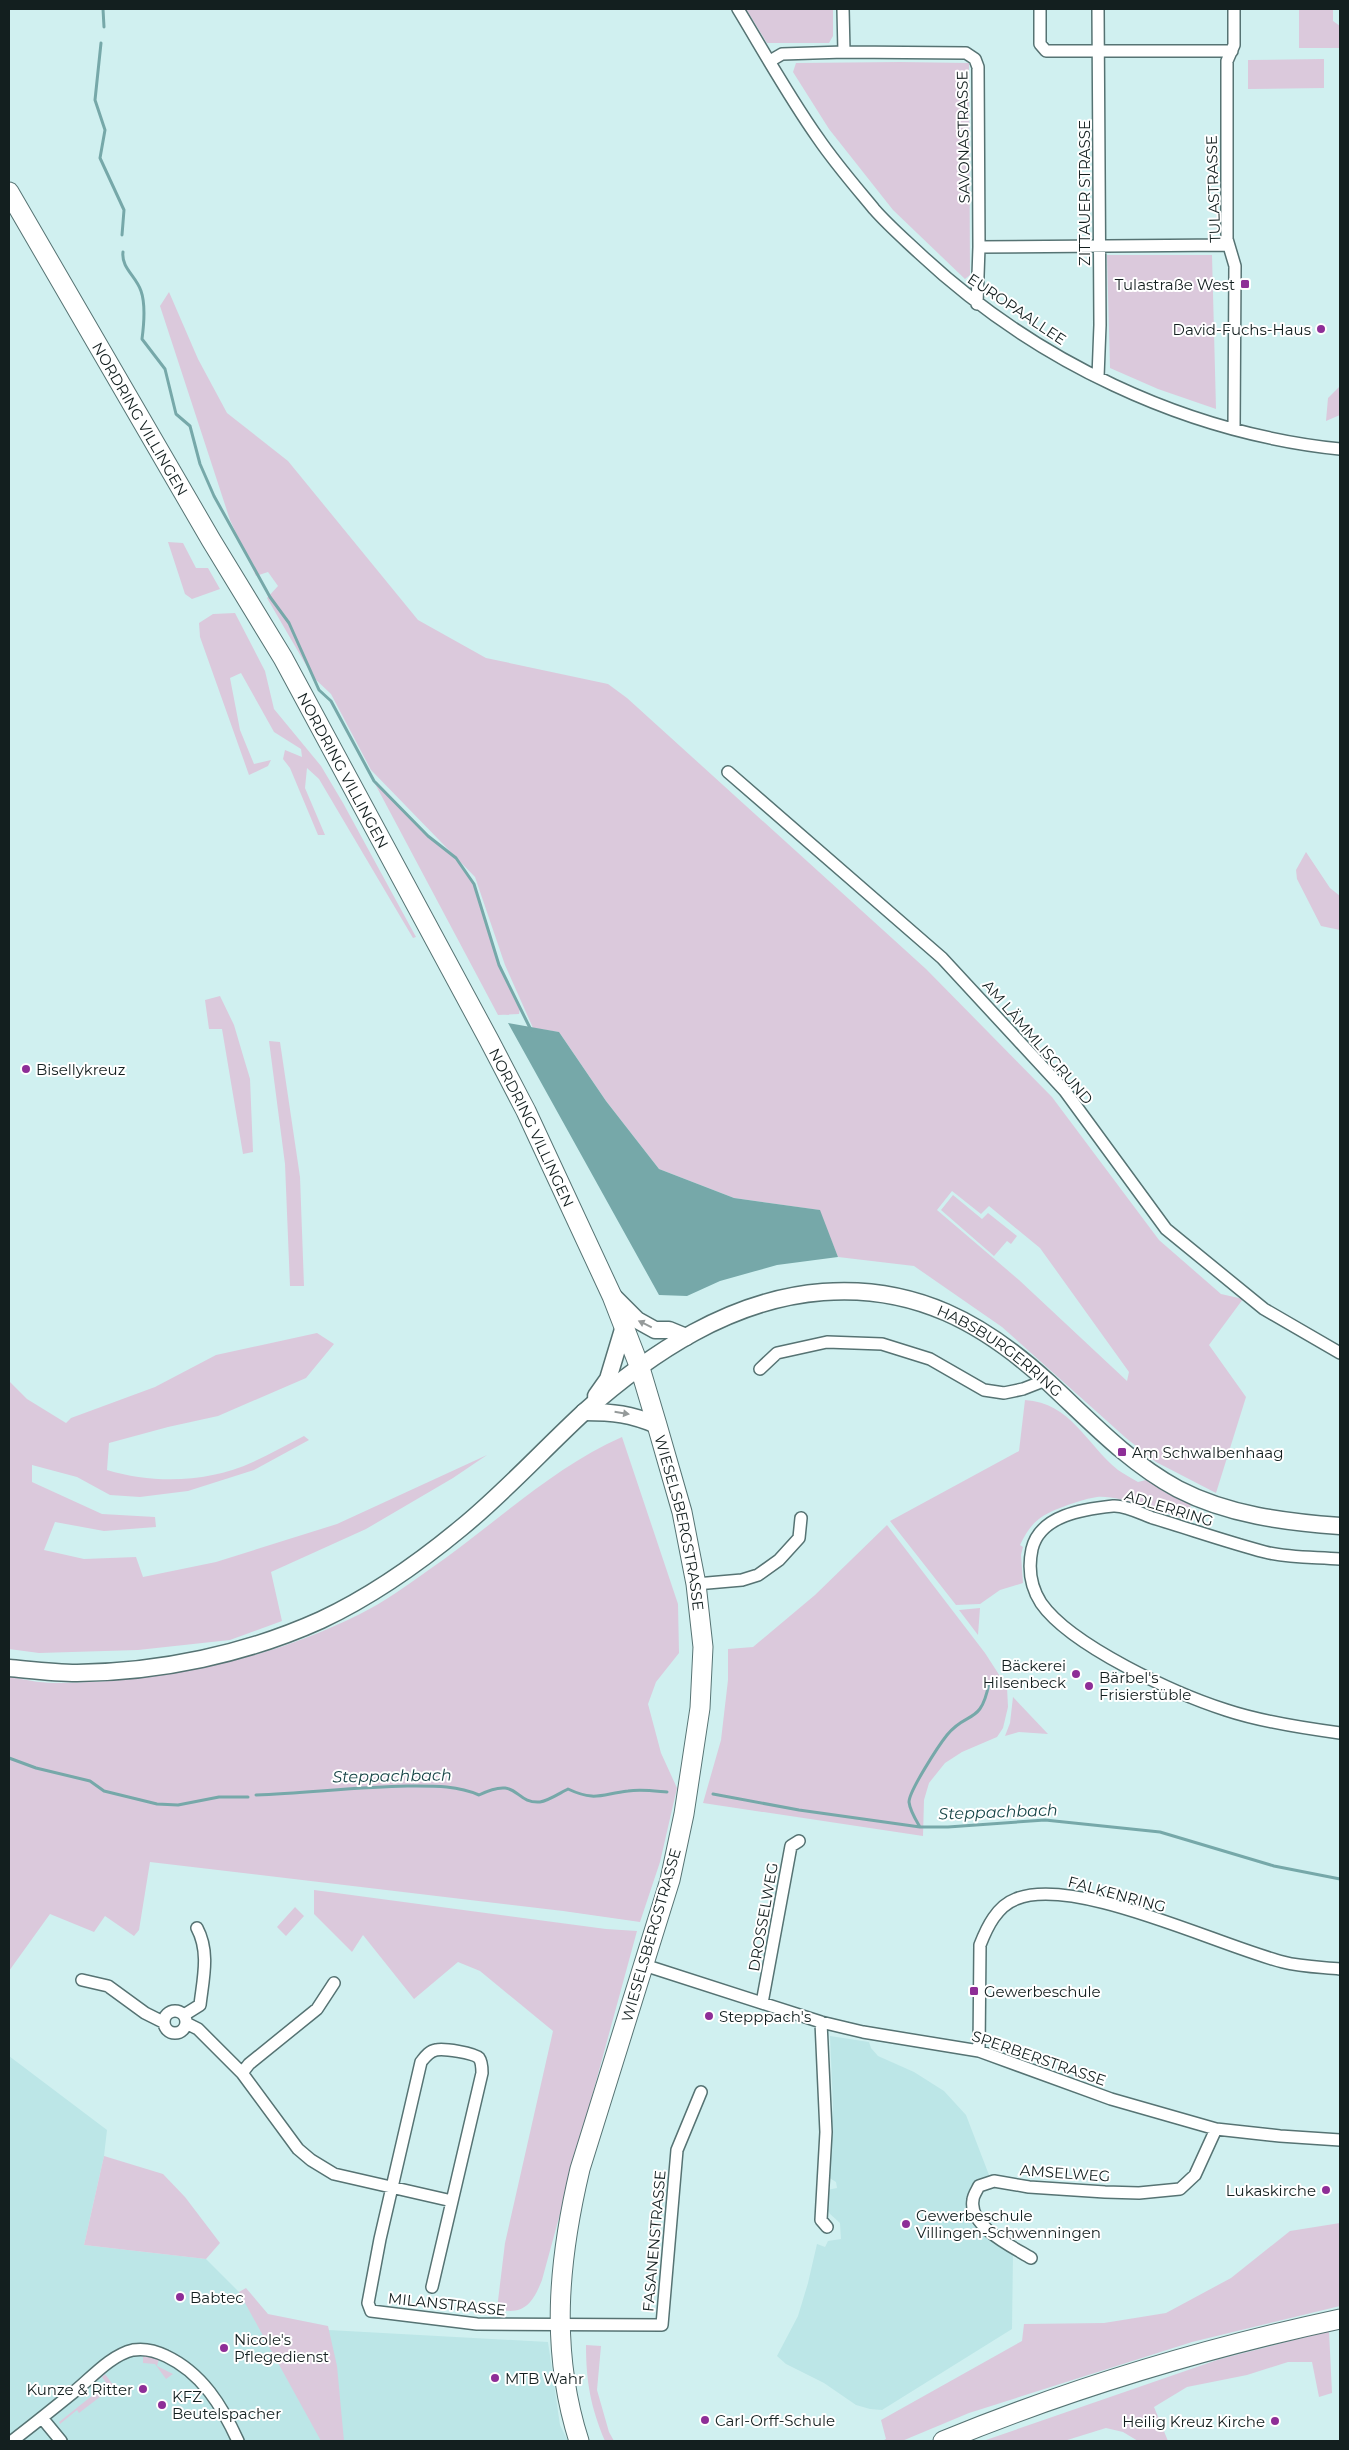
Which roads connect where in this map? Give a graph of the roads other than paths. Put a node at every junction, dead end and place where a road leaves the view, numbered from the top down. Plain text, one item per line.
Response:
1 (738, 9) edge
2 (843, 9) edge
3 (1040, 9) edge
4 (1098, 9) edge
5 (1234, 9) edge
6 (1098, 51) junction
7 (1232, 51) junction
8 (844, 52) junction
9 (770, 61) junction
10 (9, 192) edge
11 (1099, 245) junction
12 (1228, 245) junction
13 (979, 247) junction
14 (977, 304) junction
15 (1098, 377) junction
16 (1234, 429) junction
17 (1340, 449) edge
18 (728, 772) dead end
19 (612, 1296) junction
20 (624, 1326) junction
21 (686, 1337) junction
22 (1340, 1352) edge
23 (640, 1368) junction
24 (760, 1369) dead end
25 (1046, 1380) junction
26 (584, 1412) junction
27 (657, 1425) junction
28 (801, 1518) dead end
29 (1340, 1526) edge
30 (1340, 1559) edge
31 (696, 1584) junction
32 (9, 1668) edge
33 (1340, 1733) edge
34 (798, 1841) dead end
35 (197, 1928) dead end
36 (644, 1965) junction
37 (1340, 1969) edge
38 (82, 1980) dead end
39 (334, 1983) dead end
40 (762, 2003) junction
41 (185, 2019) junction
42 (163, 2022) junction
43 (821, 2022) junction
44 (979, 2051) junction
45 (242, 2073) junction
46 (702, 2092) dead end
47 (1216, 2129) junction
48 (1340, 2140) edge
49 (393, 2186) junction
50 (452, 2201) junction
51 (827, 2227) dead end
52 (1031, 2258) dead end
53 (432, 2287) dead end
54 (1340, 2319) edge
55 (559, 2326) junction
56 (42, 2418) junction
57 (12, 2441) edge
58 (61, 2441) edge
59 (238, 2441) edge
60 (579, 2441) edge
61 (944, 2441) edge

1 - 9 street, EUROPAALLEE
2 - 8 street
3 - 6 street
4 - 6 street, ZITTAUER STRASSE
5 - 7 street, TULASTRASSE
6 - 7 street
6 - 11 street, ZITTAUER STRASSE
7 - 12 street, TULASTRASSE
8 - 9 street, SAVONASTRASSE
8 - 13 street, SAVONASTRASSE
9 - 14 street, EUROPAALLEE
10 - 19 main road, NORDRING VILLINGEN
11 - 12 street
11 - 13 street
11 - 15 street, ZITTAUER STRASSE
12 - 16 street, TULASTRASSE
13 - 14 street, SAVONASTRASSE
14 - 15 street, EUROPAALLEE
15 - 16 street, EUROPAALLEE
16 - 17 street, EUROPAALLEE
18 - 22 street, AM LÄMMLISGRUND
19 - 20 main road, NORDRING VILLINGEN
21 -> 19 street
20 - 23 main road, NORDRING VILLINGEN
20 - 26 street
21 - 23 street, HABSBURGERRING
21 - 25 street, HABSBURGERRING
23 - 26 street, HABSBURGERRING
23 - 27 main road, WIESELSBERGSTRASSE
24 - 25 street
25 - 29 street, HABSBURGERRING
26 -> 27 street
26 - 32 street
27 - 31 main road, WIESELSBERGSTRASSE
28 - 31 street
30 - 33 street, ADLERRING
31 - 36 main road, WIESELSBERGSTRASSE
34 - 40 street, DROSSELWEG
35 - 41 street
36 - 40 street, SPERBERSTRASSE
36 - 55 main road, WIESELSBERGSTRASSE
37 - 44 street, FALKENRING
38 - 42 street
39 - 45 street
40 - 43 street, SPERBERSTRASSE
41 - 42 street
41 - 42 street
41 - 45 street
43 - 44 street, SPERBERSTRASSE
43 - 51 street
44 - 47 street, SPERBERSTRASSE
45 - 49 street
46 - 55 street, FASANENSTRASSE
47 - 48 street, SPERBERSTRASSE
47 - 52 street, AMSELWEG
49 - 50 street
49 - 50 street, MILANSTRASSE
49 - 55 street, MILANSTRASSE
50 - 53 street, MILANSTRASSE
54 - 61 main road
55 - 60 main road, WIESELSBERGSTRASSE
56 - 57 street
56 - 58 street
56 - 59 street

